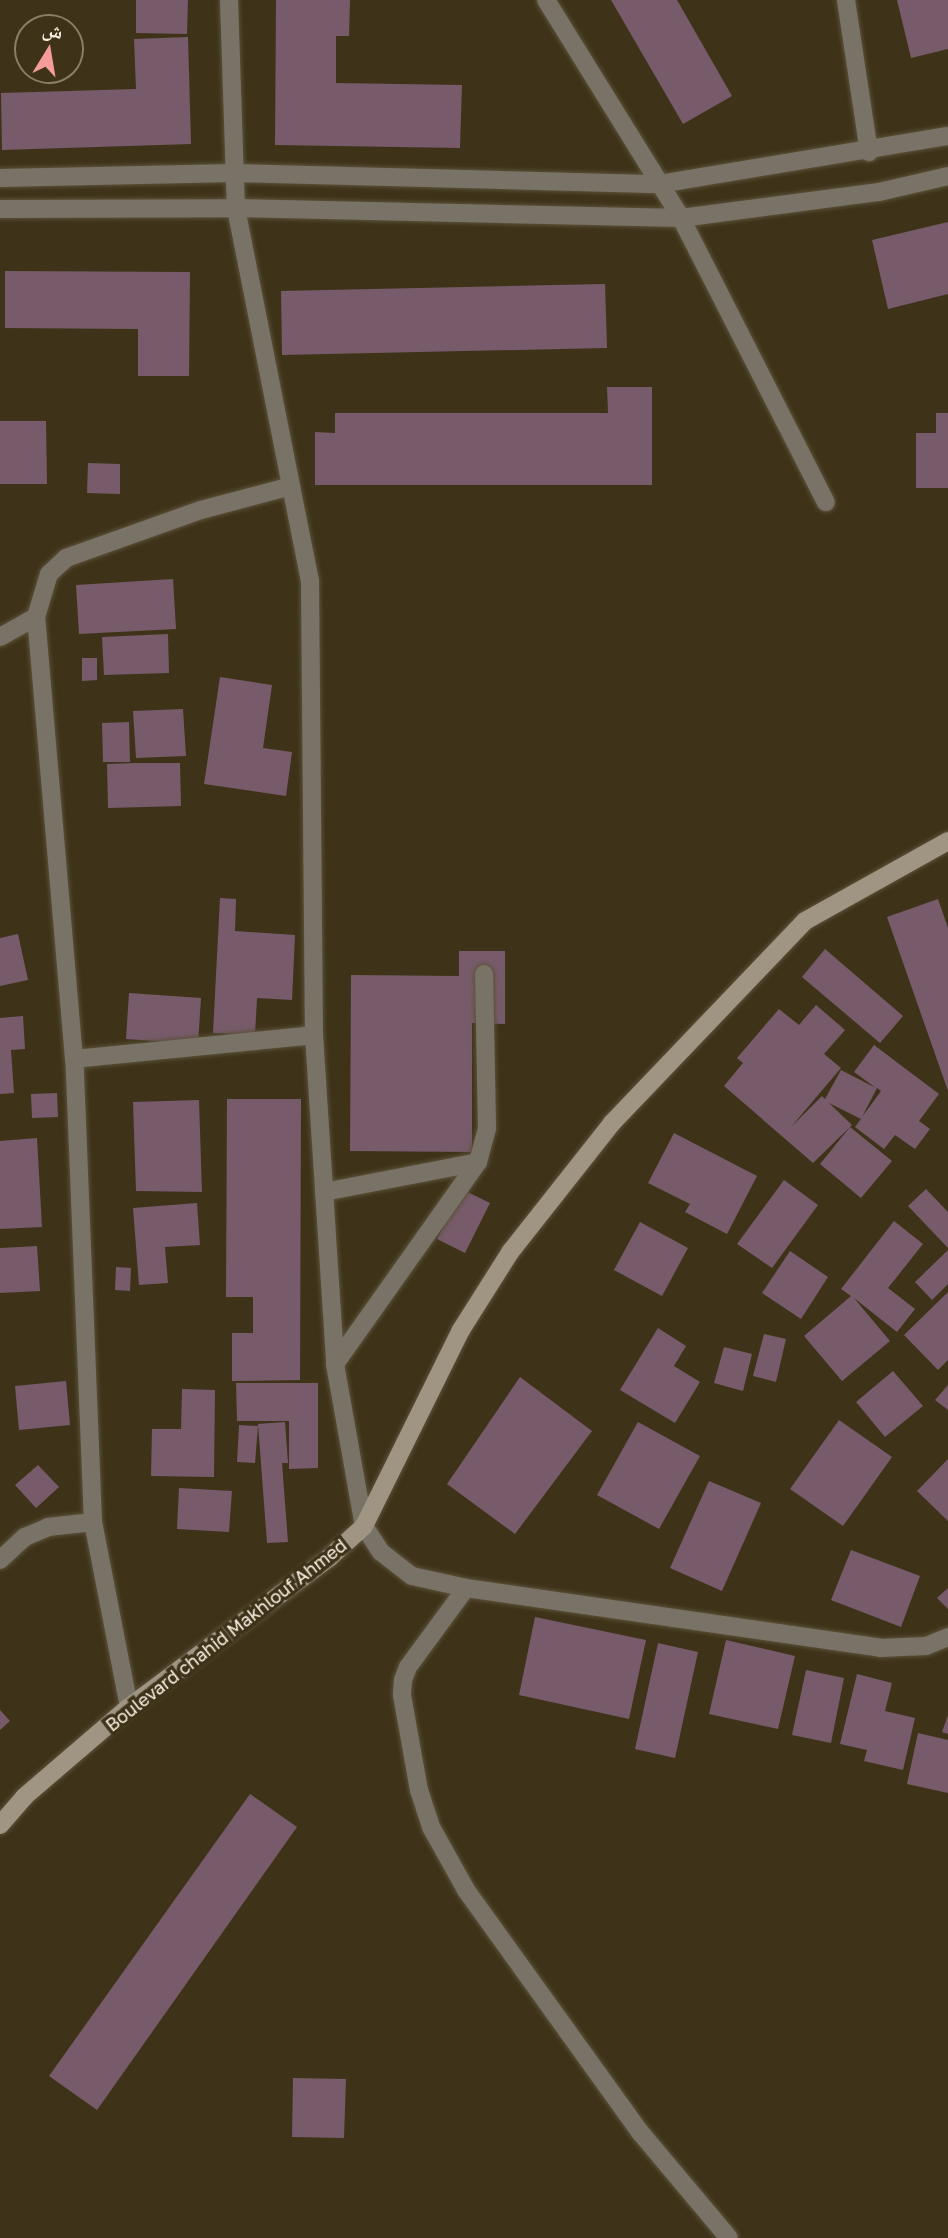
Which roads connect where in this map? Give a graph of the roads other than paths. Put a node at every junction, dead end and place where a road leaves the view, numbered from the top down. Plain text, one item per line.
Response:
1 (229, 0) edge
2 (547, 0) edge
3 (846, 0) edge
4 (948, 136) edge
5 (869, 152) junction
6 (234, 173) junction
7 (948, 176) edge
8 (0, 178) edge
9 (660, 184) junction
10 (236, 208) junction
11 (0, 209) edge
12 (681, 218) junction
13 (290, 486) junction
14 (826, 502) dead end
15 (36, 617) junction
16 (0, 637) edge
17 (948, 841) edge
18 (484, 974) dead end
19 (314, 1035) junction
20 (74, 1059) junction
21 (478, 1162) junction
22 (324, 1192) junction
23 (335, 1364) junction
24 (93, 1522) junction
25 (363, 1526) junction
26 (0, 1560) edge
27 (466, 1587) junction
28 (948, 1637) edge
29 (129, 1707) junction
30 (0, 1825) edge
31 (730, 2238) edge

1 - 6 street
2 - 9 street
3 - 5 street
4 - 5 street
5 - 9 street
6 - 8 street
6 - 9 street
6 - 10 street
7 - 12 street
9 - 12 street
10 - 11 street
10 - 12 street
10 - 13 street
12 - 14 street
13 - 15 street
13 - 19 street
15 - 16 street
15 - 20 street
17 - 25 main road, Boulevard chahid Makhlouf Ahmed
18 - 21 street
19 - 20 street
19 - 22 street
20 - 24 street
21 - 22 street
21 - 23 street
22 - 23 street
23 - 25 street
24 - 26 street
24 - 29 street
25 - 27 street
25 - 29 main road, Boulevard chahid Makhlouf Ahmed
27 - 28 street
27 - 31 street
29 - 30 main road, Boulevard chahid Makhlouf Ahmed

